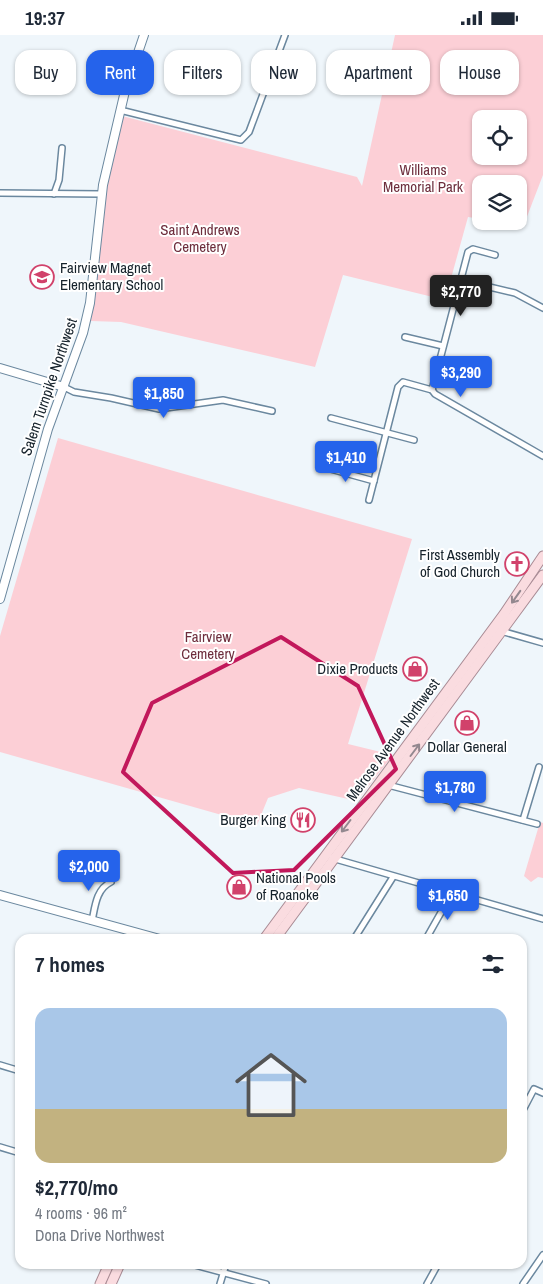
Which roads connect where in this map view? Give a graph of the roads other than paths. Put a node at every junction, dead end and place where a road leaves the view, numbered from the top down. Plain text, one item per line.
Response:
1 (144, 35) edge
2 (285, 35) edge
3 (120, 110) junction
4 (62, 148) dead end
5 (0, 193) edge
6 (54, 194) junction
7 (101, 194) junction
8 (495, 255) dead end
9 (460, 280) junction
10 (543, 308) edge
11 (406, 337) dead end
12 (443, 346) junction
13 (0, 368) edge
14 (64, 387) junction
15 (432, 390) junction
16 (272, 411) dead end
17 (331, 418) dead end
18 (386, 433) junction
19 (414, 440) dead end
20 (543, 455) edge
21 (323, 467) dead end
22 (374, 481) junction
23 (369, 500) dead end
24 (543, 557) edge
25 (543, 575) edge
26 (0, 599) edge
27 (493, 628) junction
28 (502, 632) junction
29 (543, 643) edge
30 (539, 767) dead end
31 (378, 783) junction
32 (389, 785) junction
33 (523, 821) junction
34 (537, 824) dead end
35 (325, 855) junction
36 (334, 859) junction
37 (393, 877) junction
38 (110, 881) dead end
39 (452, 893) junction
40 (0, 895) edge
41 (543, 919) edge
42 (92, 921) junction
43 (141, 934) edge
44 (268, 934) edge
45 (280, 934) edge
46 (357, 934) edge
47 (429, 934) edge
48 (0, 1065) edge
49 (15, 1070) edge
50 (543, 1093) edge
51 (527, 1102) edge
52 (0, 1147) edge
53 (15, 1152) edge
54 (543, 1255) edge
55 (107, 1269) edge
56 (118, 1269) edge
57 (208, 1269) edge
58 (224, 1269) edge
59 (435, 1269) edge
60 (223, 1273) junction
61 (100, 1284) edge
62 (111, 1284) edge
63 (220, 1284) edge
64 (266, 1284) edge
65 (427, 1284) edge
66 (523, 1284) edge

1 - 3 street, Salem Turnpike Northwest
2 - 3 street
3 - 7 street, Salem Turnpike Northwest
4 - 6 street
5 - 6 street
6 - 7 street
7 - 14 street, Salem Turnpike Northwest
8 - 9 street
9 - 10 street
9 - 12 street
11 - 12 street
12 - 15 street
13 - 14 street
14 - 16 street
14 - 26 street, Salem Turnpike Northwest
15 - 18 street
15 - 20 street
17 - 18 street
18 - 19 street
18 - 22 street
21 - 22 street
22 - 23 street
24 -> 27 main road, Melrose Avenue Northwest
25 - 28 main road, Melrose Avenue Northwest
27 - 28 street
27 - 31 main road, Melrose Avenue Northwest
28 - 29 street
32 -> 28 main road, Melrose Avenue Northwest
30 - 33 street
31 - 32 street
31 -> 35 main road, Melrose Avenue Northwest
32 - 33 street
32 - 36 main road, Melrose Avenue Northwest
33 - 34 street
35 - 36 street
35 - 44 main road, Melrose Avenue Northwest
36 - 37 street
36 - 45 main road, Melrose Avenue Northwest
37 - 39 street
37 - 46 street
38 - 42 street
39 - 41 street
39 - 47 street
40 - 42 street
42 - 43 street
48 - 49 street
50 - 51 street
52 - 53 street
54 - 66 street
55 - 61 main road
56 - 62 main road
57 - 60 street
58 - 60 street
59 - 65 street
60 - 63 street
60 - 64 street

